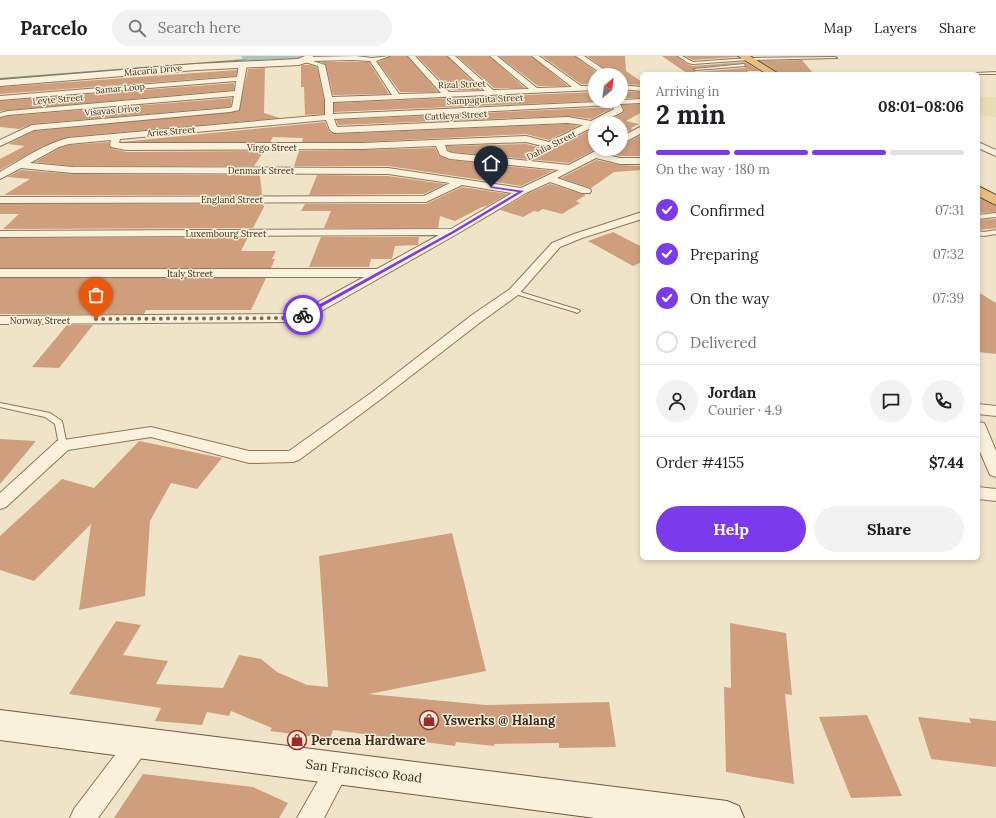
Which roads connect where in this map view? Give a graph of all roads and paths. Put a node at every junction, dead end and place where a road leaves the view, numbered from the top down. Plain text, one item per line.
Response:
1 (387, 56) edge
2 (410, 56) edge
3 (451, 56) edge
4 (493, 56) edge
5 (535, 56) edge
6 (579, 56) edge
7 (680, 56) edge
8 (835, 58) dead end
9 (308, 59) edge
10 (372, 60) junction
11 (750, 60) edge
12 (243, 64) junction
13 (597, 68) edge
14 (696, 69) dead end
15 (771, 72) edge
16 (996, 73) edge
17 (980, 74) edge
18 (51, 79) junction
19 (240, 79) junction
20 (0, 83) edge
21 (628, 87) edge
22 (588, 88) edge
23 (580, 89) junction
24 (640, 89) edge
25 (536, 91) junction
26 (238, 93) junction
27 (492, 93) junction
28 (45, 94) junction
29 (447, 95) junction
30 (397, 97) junction
31 (0, 98) edge
32 (329, 100) junction
33 (640, 101) edge
34 (628, 102) edge
35 (588, 103) edge
36 (618, 108) edge
37 (0, 115) edge
38 (608, 116) edge
39 (329, 117) junction
40 (588, 123) edge
41 (588, 126) edge
42 (640, 130) edge
43 (116, 136) junction
44 (628, 137) edge
45 (0, 138) edge
46 (10, 138) junction
47 (439, 142) junction
48 (0, 143) edge
49 (550, 145) junction
50 (980, 146) edge
51 (996, 154) edge
52 (594, 156) edge
53 (599, 156) edge
54 (640, 161) edge
55 (517, 162) junction
56 (0, 164) edge
57 (19, 165) junction
58 (571, 168) junction
59 (0, 176) edge
60 (549, 179) junction
61 (460, 182) junction
62 (586, 190) dead end
63 (522, 191) junction
64 (980, 191) edge
65 (0, 200) edge
66 (996, 201) edge
67 (996, 215) edge
68 (640, 216) edge
69 (980, 217) edge
70 (453, 232) junction
71 (996, 232) edge
72 (980, 233) edge
73 (0, 234) edge
74 (0, 273) edge
75 (380, 273) junction
76 (514, 292) junction
77 (578, 311) dead end
78 (0, 320) edge
79 (0, 405) edge
80 (980, 409) edge
81 (996, 411) edge
82 (63, 444) junction
83 (981, 444) edge
84 (996, 471) edge
85 (980, 493) edge
86 (996, 495) edge
87 (0, 503) edge
88 (0, 725) edge
89 (139, 742) junction
90 (338, 768) junction
91 (83, 818) edge
92 (310, 818) edge
93 (727, 818) edge

1 - 10 street
2 - 29 street
3 - 27 street
4 - 25 street
5 - 23 street
6 - 13 street
7 - 11 lane
8 - 11 lane
9 - 10 street
9 - 12 street, Macaria Drive
9 - 32 street
10 - 30 street
11 - 14 lane
11 - 15 highway
12 - 18 street, Macaria Drive
12 - 19 street
16 - 17 lane
18 - 20 street, Macaria Drive
18 - 28 street
19 - 26 street
19 - 28 street, Samar Loop
21 - 24 street
22 - 23 street, Rizal Street
23 - 25 street, Rizal Street
25 - 27 street, Rizal Street
26 - 37 street, Leyte Street
26 - 46 street, Visayas Drive
27 - 29 street, Rizal Street
28 - 31 street, Samar Loop
29 - 30 street, Rizal Street
30 - 32 street, Rizal Street
32 - 39 street
33 - 34 street, Sampaguita Street
35 - 39 street, Sampaguita Street
36 - 38 street, Dahlia Street
39 - 40 street, Cattleya Street
39 - 43 street, Aries Street
41 - 49 street, Dahlia Street
42 - 44 street
43 - 47 street, Virgo Street
43 - 57 street, Aries Street
45 - 46 street
46 - 48 street, Visayas Drive
47 - 49 street
47 - 55 street
49 - 55 street, Dahlia Street
50 - 51 street
52 - 58 street, Norway Street
53 - 54 street
55 - 58 street
56 - 57 street, Denmark Street
57 - 59 street, Aries Street
57 - 61 street, Denmark Street
58 - 60 street, Norway Street
60 - 62 street
60 - 63 street, Norway Street
61 - 63 street, Denmark Street
61 - 65 street, England Street
63 - 70 street, Norway Street
64 - 66 highway
67 - 69 lane
68 - 76 street
70 - 73 street, Luxembourg Street
70 - 75 street, Norway Street
71 - 72 lane
74 - 75 street, Italy Street
75 - 78 street, Norway Street
76 - 77 lane
76 - 82 street
79 - 82 lane
80 - 81 street
82 - 87 street
83 - 84 street
85 - 86 street
88 - 89 main road, San Francisco Road
89 - 90 main road, San Francisco Road
89 - 91 street
90 - 92 street
90 - 93 main road, San Francisco Road

